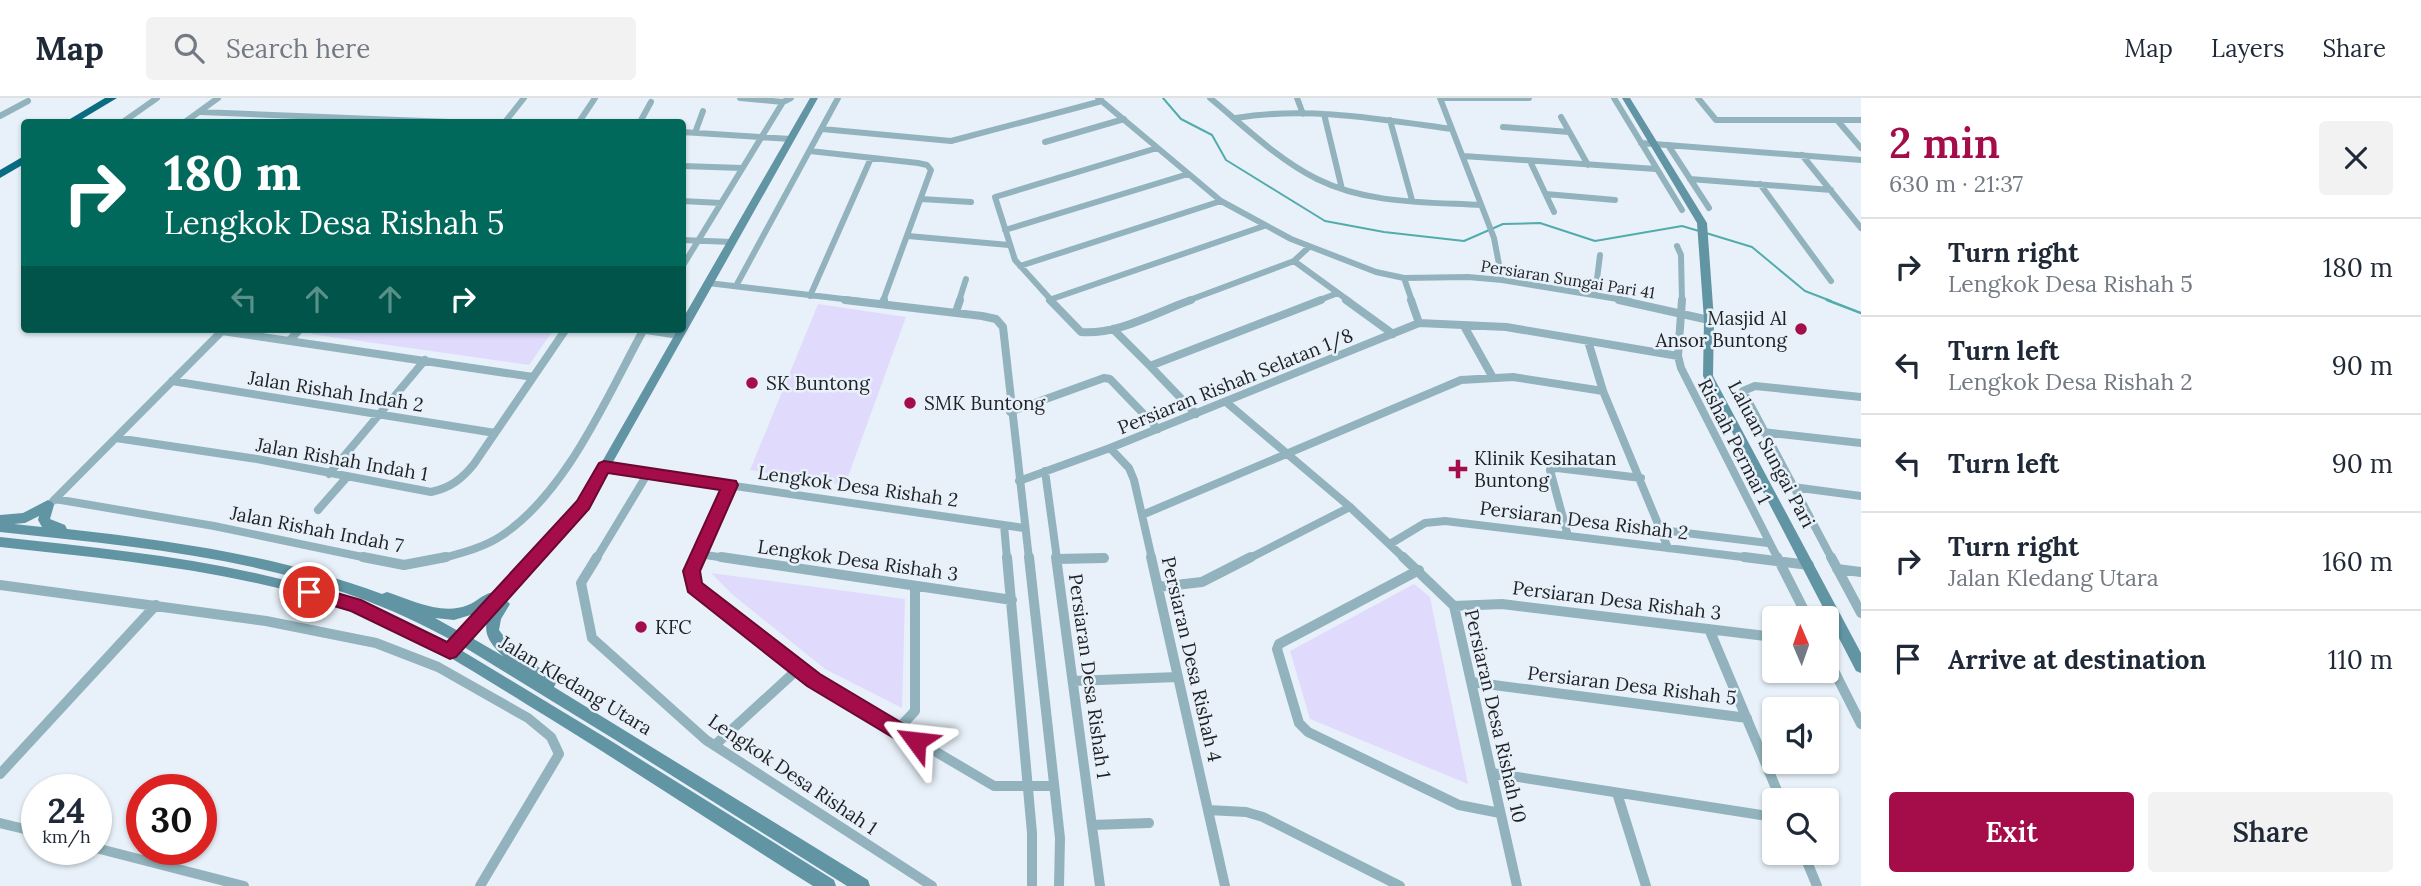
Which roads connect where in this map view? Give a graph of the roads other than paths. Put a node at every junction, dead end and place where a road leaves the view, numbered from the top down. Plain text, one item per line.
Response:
1 (112, 98) edge
2 (158, 98) edge
3 (218, 98) edge
4 (524, 98) edge
5 (594, 98) edge
6 (740, 98) edge
7 (791, 98) edge
8 (814, 98) edge
9 (838, 98) edge
10 (1210, 98) edge
11 (1297, 98) edge
12 (1442, 98) edge
13 (1529, 98) edge
14 (1614, 98) edge
15 (1626, 98) edge
16 (1698, 98) edge
17 (1100, 99) edge
18 (1499, 99) edge
19 (28, 100) dead end
20 (651, 102) dead end
21 (783, 102) junction
22 (200, 111) junction
23 (703, 111) dead end
24 (1304, 114) junction
25 (1324, 114) junction
26 (0, 116) edge
27 (1561, 117) dead end
28 (1236, 118) junction
29 (75, 119) edge
30 (83, 119) edge
31 (127, 119) edge
32 (189, 119) edge
33 (346, 119) edge
34 (507, 119) edge
35 (581, 119) edge
36 (642, 119) edge
37 (1124, 119) junction
38 (1390, 120) junction
39 (1837, 120) junction
40 (1861, 120) edge
41 (1503, 127) dead end
42 (1452, 129) junction
43 (822, 130) junction
44 (686, 132) edge
45 (1569, 132) junction
46 (695, 133) junction
47 (762, 136) junction
48 (791, 139) junction
49 (1045, 142) dead end
50 (1641, 143) junction
51 (1654, 144) junction
52 (1668, 145) junction
53 (1157, 148) junction
54 (1861, 148) edge
55 (810, 151) junction
56 (21, 154) edge
57 (1802, 155) junction
58 (1463, 156) junction
59 (870, 158) junction
60 (1530, 160) junction
61 (1861, 160) edge
62 (21, 161) edge
63 (1588, 165) junction
64 (686, 166) edge
65 (0, 167) edge
66 (742, 168) junction
67 (1656, 169) junction
68 (1188, 174) junction
69 (0, 175) edge
70 (1690, 179) junction
71 (1760, 184) junction
72 (1342, 189) junction
73 (1831, 190) junction
74 (1546, 194) junction
75 (921, 199) junction
76 (1412, 200) junction
77 (1615, 200) dead end
78 (686, 201) edge
79 (1221, 201) junction
80 (971, 202) dead end
81 (722, 203) junction
82 (1481, 205) junction
83 (1709, 208) dead end
84 (1682, 210) dead end
85 (1554, 212) dead end
86 (1264, 226) junction
87 (1861, 228) edge
88 (1004, 230) junction
89 (908, 236) junction
90 (686, 240) edge
91 (698, 241) junction
92 (732, 242) junction
93 (1009, 245) junction
94 (1677, 246) dead end
95 (1309, 247) junction
96 (1600, 255) dead end
97 (686, 260) edge
98 (1294, 261) junction
99 (1020, 266) junction
100 (1404, 278) junction
101 (966, 279) dead end
102 (1502, 280) junction
103 (1831, 281) dead end
104 (708, 283) junction
105 (736, 286) junction
106 (1338, 293) junction
107 (1595, 295) junction
108 (810, 296) junction
109 (1049, 300) junction
110 (882, 304) junction
111 (956, 312) junction
112 (1682, 313) junction
113 (1709, 320) junction
114 (1419, 323) junction
115 (686, 324) edge
116 (1464, 326) junction
117 (1113, 329) junction
118 (220, 333) edge
119 (243, 333) edge
120 (296, 333) edge
121 (563, 333) edge
122 (641, 333) edge
123 (668, 333) edge
124 (1393, 334) junction
125 (680, 335) joint
126 (290, 340) junction
127 (1588, 341) junction
128 (1678, 356) junction
129 (425, 359) junction
130 (1150, 366) junction
131 (1492, 376) junction
132 (533, 377) junction
133 (172, 381) junction
134 (1603, 391) junction
135 (1861, 397) edge
136 (1226, 402) junction
137 (1010, 412) junction
138 (378, 413) junction
139 (1196, 414) junction
140 (1158, 429) junction
141 (1763, 432) junction
142 (495, 433) junction
143 (116, 438) junction
144 (1861, 443) edge
145 (1110, 448) junction
146 (1286, 453) junction
147 (604, 467) junction
148 (1045, 471) junction
149 (648, 473) junction
150 (329, 474) junction
151 (346, 477) junction
152 (1641, 478) junction
153 (1019, 481) junction
154 (730, 485) junction
155 (1793, 487) junction
156 (1861, 496) edge
157 (52, 502) junction
158 (1349, 507) junction
159 (318, 510) dead end
160 (1142, 515) junction
161 (0, 520) edge
162 (1004, 525) junction
163 (0, 527) edge
164 (1024, 528) junction
165 (1661, 530) junction
166 (1568, 536) junction
167 (0, 542) edge
168 (1768, 543) junction
169 (140, 544) junction
170 (1390, 544) junction
171 (1668, 548) junction
172 (699, 554) junction
173 (539, 556) junction
174 (1104, 558) dead end
175 (1056, 559) junction
176 (1780, 561) junction
177 (1809, 565) junction
178 (1838, 569) junction
179 (1419, 570) junction
180 (1861, 572) edge
181 (0, 585) edge
182 (915, 586) junction
183 (1158, 587) junction
184 (356, 590) junction
185 (1012, 600) junction
186 (156, 605) junction
187 (1454, 606) junction
188 (1802, 606) edge
189 (1861, 613) edge
190 (1709, 629) junction
191 (1762, 636) edge
192 (463, 639) junction
193 (450, 651) junction
194 (1861, 667) edge
195 (800, 668) junction
196 (1178, 677) junction
197 (1073, 681) junction
198 (1839, 681) edge
199 (1471, 682) junction
200 (590, 715) junction
201 (1746, 718) junction
202 (1861, 724) edge
203 (897, 730) junction
204 (715, 745) junction
205 (1492, 773) junction
206 (0, 774) edge
207 (1028, 786) junction
208 (1054, 786) junction
209 (1776, 788) edge
210 (1617, 793) junction
211 (1208, 810) junction
212 (1500, 813) junction
213 (1762, 815) edge
214 (0, 822) edge
215 (1149, 823) dead end
216 (1092, 825) junction
217 (21, 828) edge
218 (112, 852) edge
219 (1808, 865) edge
220 (244, 886) edge
221 (480, 886) edge
222 (828, 886) edge
223 (862, 886) edge
224 (932, 886) edge
225 (1032, 886) edge
226 (1059, 886) edge
227 (1100, 886) edge
228 (1225, 886) edge
229 (1400, 886) edge
230 (1517, 886) edge
231 (1646, 886) edge
232 (1817, 886) edge

1 - 29 highway
1 - 30 highway
2 - 31 street
3 - 22 street
4 - 34 street
5 - 35 street
6 - 21 street
7 - 21 street
8 - 48 main road
9 - 43 street
10 - 28 street
11 - 24 street
12 - 18 street
12 - 42 street
13 - 18 street
14 - 50 street
15 - 51 main road, Laluan Sungai Pari
16 - 39 street
17 - 37 street, Persiaran Sungai Pari 41
17 - 43 street
19 - 26 street
20 - 36 street
21 - 47 street
22 - 32 street
22 - 33 street
23 - 46 street
24 - 25 street
24 - 28 street
25 - 38 street
25 - 72 street
27 - 45 street
28 - 72 street
37 - 49 street
37 - 53 street, Persiaran Sungai Pari 41
38 - 42 street
38 - 76 street
39 - 40 street
39 - 54 street
41 - 45 street
42 - 58 street
43 - 55 street
44 - 46 street
45 - 63 street
46 - 47 street
47 - 48 street
47 - 66 street
48 - 92 main road
50 - 51 street
50 - 67 street
51 - 52 street
51 - 113 main road, Laluan Sungai Pari
52 - 57 street
52 - 70 street
53 - 68 street, Persiaran Sungai Pari 41
53 - 88 street
55 - 59 street
55 - 105 street
56 - 65 highway
57 - 61 street
57 - 73 street
58 - 60 street
58 - 82 street
59 - 75 street
59 - 108 street
60 - 63 street
60 - 74 street
62 - 69 highway
63 - 67 street
64 - 66 street
66 - 81 street
67 - 84 street
68 - 79 street, Persiaran Sungai Pari 41
68 - 88 street
70 - 71 street
70 - 83 street
71 - 73 street
71 - 103 street
72 - 76 street
73 - 87 street
74 - 77 street
74 - 85 street
75 - 80 street
75 - 89 street
76 - 82 street
78 - 81 street
79 - 86 street, Persiaran Sungai Pari 41
79 - 99 street
81 - 91 street
82 - 102 street
86 - 95 street, Persiaran Sungai Pari 41
86 - 109 street
88 - 93 street
89 - 93 street
89 - 110 street
90 - 91 street
91 - 92 street
91 - 97 street
92 - 104 main road
93 - 99 street
94 - 112 street, Rishah Permai 1
95 - 98 street
95 - 100 street, Persiaran Sungai Pari 41
96 - 107 street
98 - 106 street
98 - 117 street
99 - 109 street
100 - 102 street, Persiaran Sungai Pari 41
100 - 114 street
101 - 111 street
102 - 107 street, Persiaran Sungai Pari 41
104 - 105 street
104 - 115 main road
105 - 108 street
106 - 124 street
106 - 130 street
107 - 112 street, Persiaran Sungai Pari 41
108 - 110 street
109 - 117 street
110 - 111 street
111 - 137 street
112 - 113 street, Persiaran Sungai Pari 41
112 - 128 street, Rishah Permai 1
113 - 177 main road, Laluan Sungai Pari
114 - 116 street
114 - 124 street, Persiaran Rishah Selatan 1/8
116 - 127 street
116 - 131 street
117 - 130 street
118 - 133 street
119 - 126 street
120 - 126 street
121 - 132 street, Jalan Rishah Indah 1
122 - 157 street, Jalan Rishah Indah 7
123 - 125 street
124 - 136 street, Persiaran Rishah Selatan 1/8
125 - 147 main road
126 - 129 street
127 - 128 street
127 - 134 street
128 - 168 street, Rishah Permai 1
129 - 132 street
129 - 138 street
130 - 139 street
131 - 134 street
131 - 146 street
132 - 142 street, Jalan Rishah Indah 1
133 - 138 street, Jalan Rishah Indah 2
133 - 143 street
134 - 152 street
135 - 141 street
136 - 139 street, Persiaran Rishah Selatan 1/8
136 - 146 street, Persiaran Desa Rishah 10
137 - 140 street
137 - 153 street
138 - 142 street, Jalan Rishah Indah 2
138 - 150 street
139 - 140 street, Persiaran Rishah Selatan 1/8
140 - 145 street, Persiaran Rishah Selatan 1/8
141 - 144 street
141 - 155 street
142 - 151 street, Jalan Rishah Indah 1
143 - 150 street, Jalan Rishah Indah 1
143 - 157 street
145 - 148 street, Persiaran Rishah Selatan 1/8
145 - 160 street, Persiaran Desa Rishah 4
146 - 158 street, Persiaran Desa Rishah 10
146 - 160 street
147 - 149 street, Lengkok Desa Rishah 2
147 - 173 main road
148 - 153 street, Persiaran Rishah Selatan 1/8
148 - 175 street, Persiaran Desa Rishah 1
149 - 154 street, Lengkok Desa Rishah 2
149 - 204 street, Lengkok Desa Rishah 1
150 - 151 street, Jalan Rishah Indah 1
151 - 159 street
152 - 165 street
152 - 166 street
153 - 164 street
154 - 162 street, Lengkok Desa Rishah 2
154 - 172 street
155 - 156 street
155 - 178 street
157 - 161 main road
157 - 169 main road
158 - 170 street, Persiaran Desa Rishah 10
158 - 183 street
160 - 183 street, Persiaran Desa Rishah 4
162 - 164 street, Lengkok Desa Rishah 2
162 - 185 street
163 - 169 main road, Jalan Kledang Utara
164 - 208 street
165 - 168 street
165 - 171 street
166 - 170 street, Persiaran Desa Rishah 2
166 - 171 street, Persiaran Desa Rishah 2
167 - 193 main road, Jalan Kledang Utara
168 - 176 street, Rishah Permai 1
169 - 184 main road, Jalan Kledang Utara
170 - 179 street, Persiaran Desa Rishah 10
171 - 176 street, Persiaran Desa Rishah 2
172 - 182 street, Lengkok Desa Rishah 3
172 - 195 street
173 - 184 main road
173 - 192 main road
173 - 200 main road
174 - 175 street
175 - 197 street, Persiaran Desa Rishah 1
176 - 177 street, Persiaran Desa Rishah 2
176 - 188 street
177 - 194 main road, Laluan Sungai Pari
178 - 180 street
178 - 189 street
179 - 187 street, Persiaran Desa Rishah 10
179 - 212 street
181 - 186 street
182 - 185 street, Lengkok Desa Rishah 3
182 - 203 street
183 - 196 street, Persiaran Desa Rishah 4
184 - 192 main road, Jalan Kledang Utara
185 - 207 street
186 - 206 street
186 - 221 street
187 - 190 street, Persiaran Desa Rishah 3
187 - 199 street, Persiaran Desa Rishah 10
190 - 191 street, Persiaran Desa Rishah 3
190 - 201 street
192 - 193 main road
192 - 200 main road, Jalan Kledang Utara
193 - 222 main road, Jalan Kledang Utara
195 - 203 street
195 - 204 street
196 - 197 street
196 - 211 street, Persiaran Desa Rishah 4
197 - 216 street, Persiaran Desa Rishah 1
198 - 202 street
199 - 201 street, Persiaran Desa Rishah 5
199 - 205 street, Persiaran Desa Rishah 10
200 - 223 main road, Jalan Kledang Utara
201 - 209 street
203 - 207 street
204 - 224 street, Lengkok Desa Rishah 1
205 - 210 street
205 - 212 street, Persiaran Desa Rishah 10
207 - 208 street
207 - 225 street
208 - 226 street
210 - 213 street
210 - 231 street
211 - 228 street, Persiaran Desa Rishah 4
211 - 229 street
212 - 230 street, Persiaran Desa Rishah 10
214 - 217 street
215 - 216 street
216 - 227 street, Persiaran Desa Rishah 1
218 - 220 street
219 - 232 street

